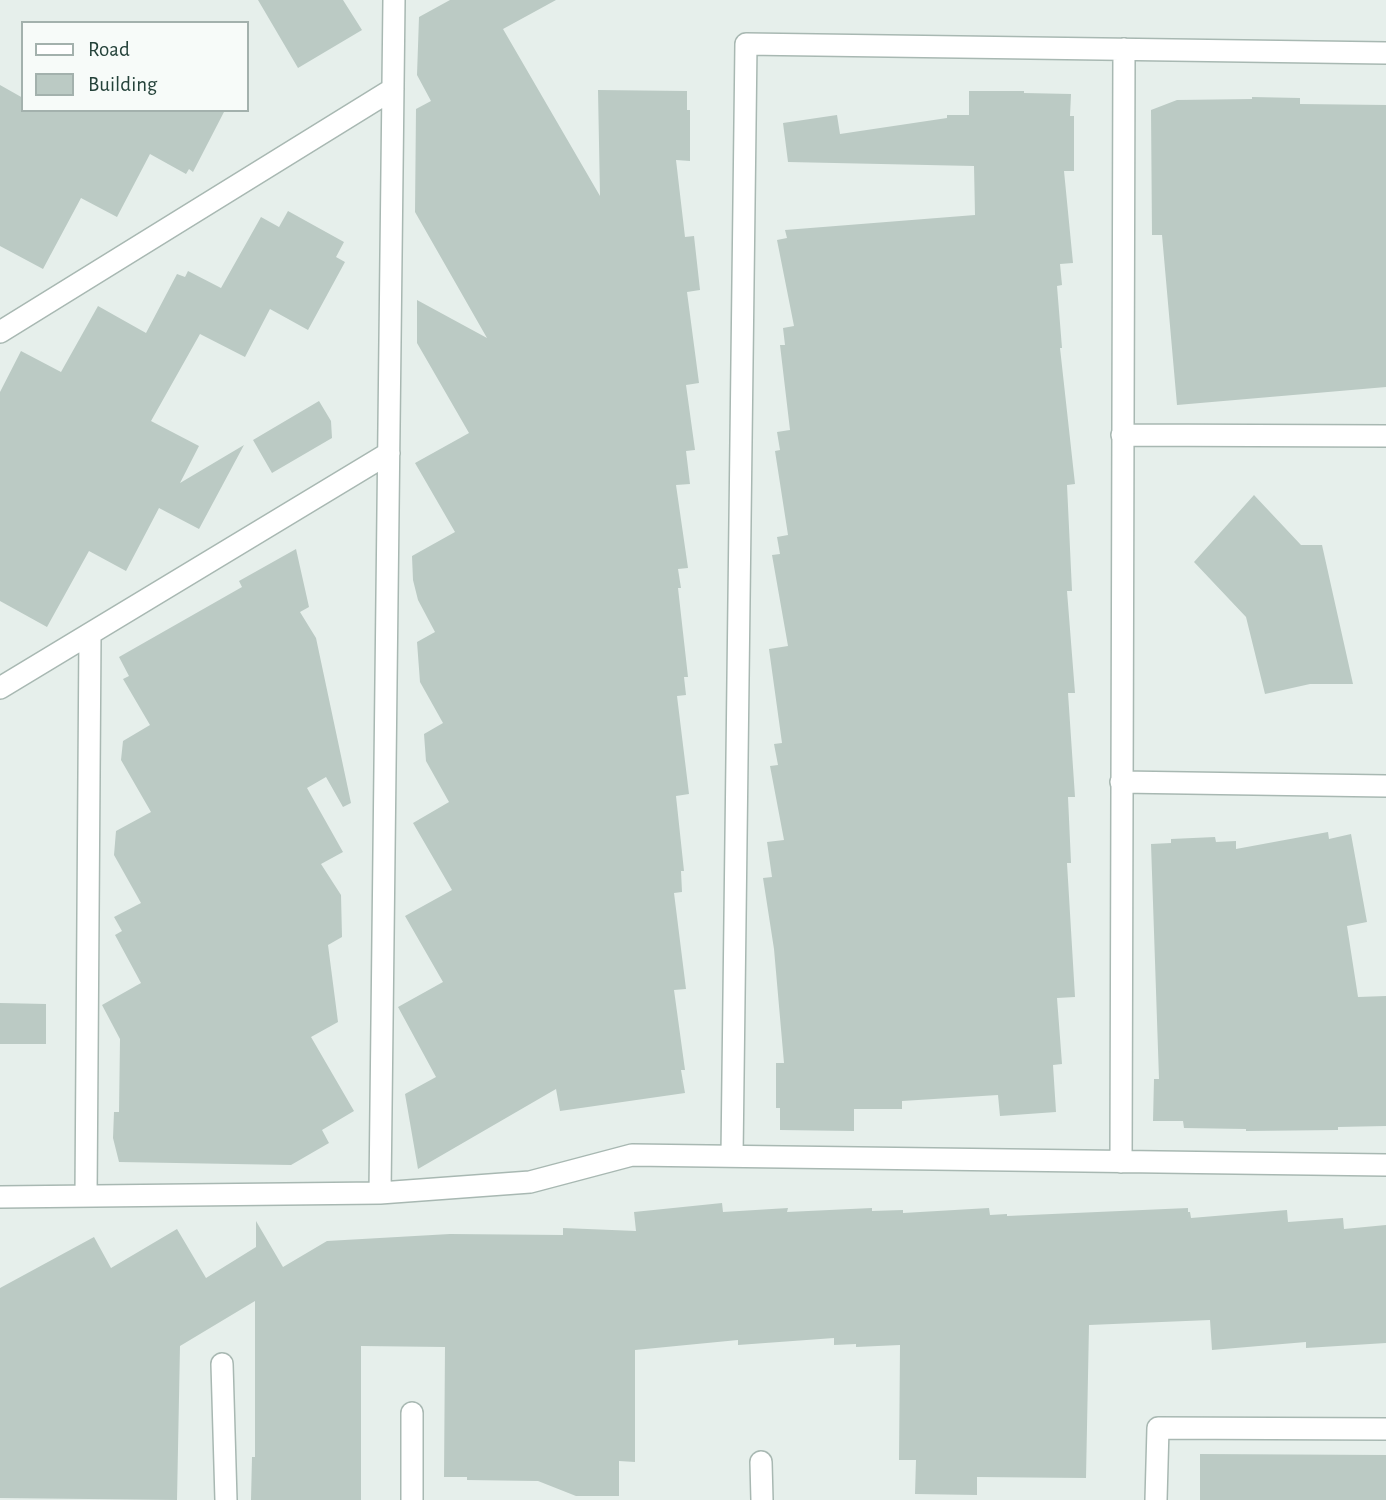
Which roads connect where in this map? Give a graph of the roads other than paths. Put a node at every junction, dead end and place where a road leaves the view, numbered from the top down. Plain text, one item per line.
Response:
1 (394, 0) edge
2 (1124, 49) junction
3 (1386, 53) edge
4 (393, 89) junction
5 (0, 332) edge
6 (1122, 435) junction
7 (1386, 436) edge
8 (389, 453) junction
9 (90, 634) junction
10 (0, 688) edge
11 (1121, 782) junction
12 (1386, 786) edge
13 (732, 1156) junction
14 (1121, 1161) junction
15 (1386, 1166) edge
16 (380, 1193) junction
17 (86, 1196) junction
18 (0, 1197) edge
19 (222, 1364) dead end
20 (412, 1413) dead end
21 (1386, 1429) edge
22 (761, 1462) dead end
23 (226, 1500) edge
24 (412, 1500) edge
25 (762, 1500) edge
26 (1156, 1500) edge

1 - 4 street
2 - 3 street
2 - 6 street
2 - 13 street
4 - 5 street
4 - 8 street
6 - 7 street
6 - 11 street
8 - 9 street
8 - 16 street
9 - 10 street
9 - 17 street
11 - 12 street
11 - 14 street
13 - 14 street
13 - 16 street
14 - 15 street
16 - 17 street
17 - 18 street
19 - 23 street
20 - 24 street
21 - 26 street
22 - 25 street

